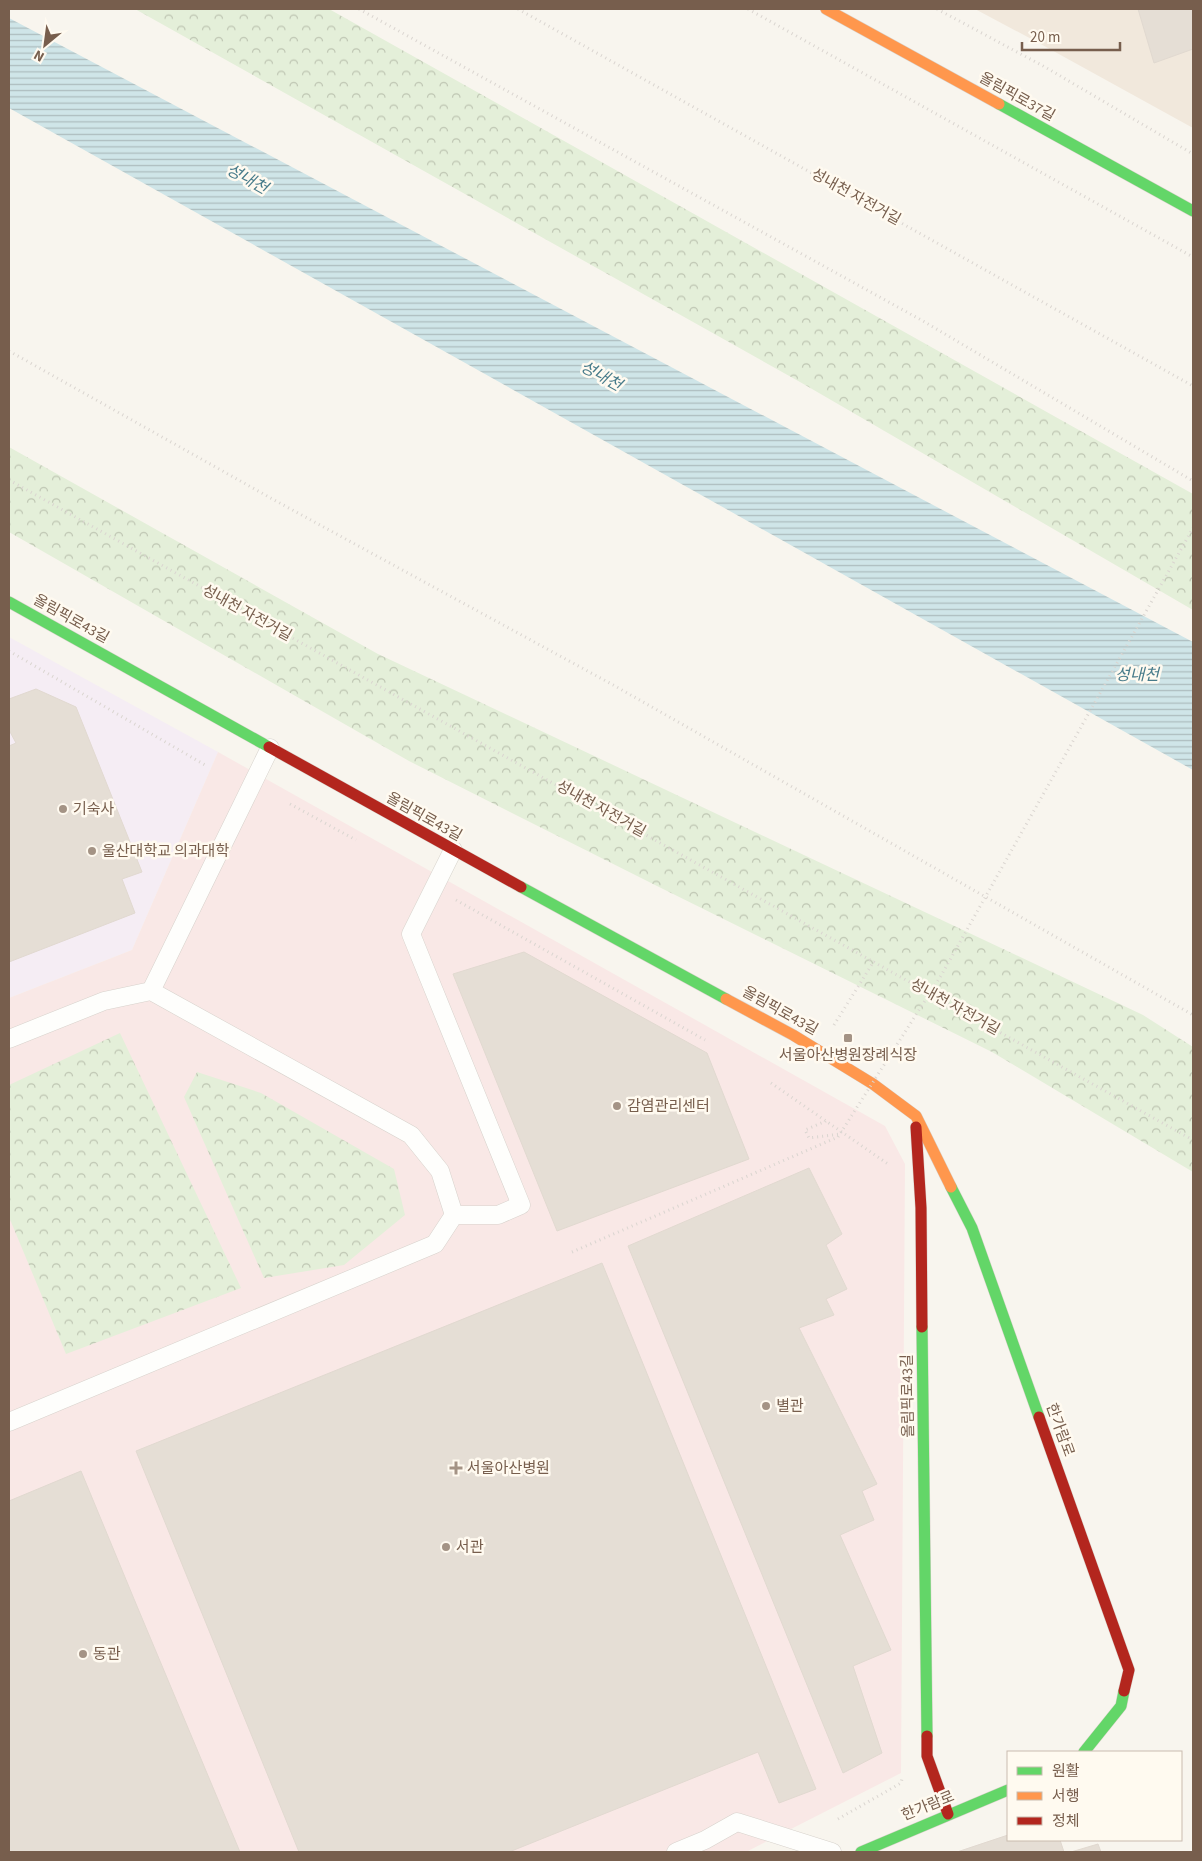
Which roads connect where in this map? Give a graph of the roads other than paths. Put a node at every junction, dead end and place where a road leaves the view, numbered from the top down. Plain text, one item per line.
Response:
1 (826, 9) edge
2 (1193, 211) edge
3 (9, 602) edge
4 (270, 748) junction
5 (452, 850) junction
6 (151, 991) junction
7 (9, 1038) edge
8 (916, 1116) junction
9 (454, 1215) junction
10 (9, 1422) edge
11 (1085, 1751) edge
12 (1007, 1790) edge
13 (948, 1814) junction
14 (676, 1852) edge
15 (832, 1852) edge
16 (861, 1852) edge

1 - 2 street, 올림픽로37길
3 - 4 street, 올림픽로43길
4 - 5 street, 올림픽로43길
4 - 6 lane
5 - 8 street, 올림픽로43길
5 - 9 lane
6 - 7 lane
6 - 9 lane
8 - 11 street, 한가람로
8 - 13 street, 올림픽로43길
9 - 10 lane
12 - 13 street, 한가람로
13 - 16 street, 한가람로
14 - 15 lane

